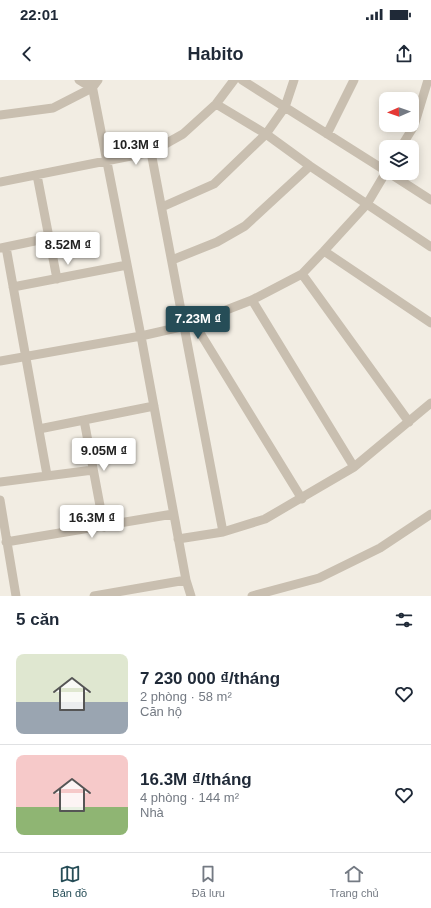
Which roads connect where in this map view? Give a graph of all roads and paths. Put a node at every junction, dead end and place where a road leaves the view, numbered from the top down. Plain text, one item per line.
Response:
1 (79, 80) edge
2 (234, 80) edge
3 (242, 80) edge
4 (294, 80) edge
5 (354, 80) edge
6 (428, 80) edge
7 (94, 83) edge
8 (216, 104) junction
9 (285, 107) junction
10 (0, 115) edge
11 (266, 134) junction
12 (327, 134) junction
13 (405, 140) edge
14 (151, 152) junction
15 (107, 161) junction
16 (310, 166) junction
17 (379, 167) edge
18 (37, 175) junction
19 (381, 180) edge
20 (400, 180) edge
21 (0, 182) edge
22 (431, 200) edge
23 (367, 204) junction
24 (162, 207) junction
25 (49, 238) junction
26 (431, 247) edge
27 (3, 248) edge
28 (324, 251) junction
29 (172, 260) junction
30 (127, 265) junction
31 (302, 274) junction
32 (57, 279) junction
33 (13, 287) junction
34 (252, 300) junction
35 (194, 323) junction
36 (431, 323) edge
37 (185, 326) junction
38 (141, 336) junction
39 (26, 357) junction
40 (0, 361) edge
41 (431, 403) edge
42 (154, 406) junction
43 (84, 420) junction
44 (409, 422) junction
45 (39, 429) junction
46 (354, 467) junction
47 (93, 470) junction
48 (47, 475) junction
49 (0, 482) edge
50 (302, 498) junction
51 (0, 500) edge
52 (173, 514) junction
53 (431, 514) edge
54 (104, 527) junction
55 (223, 532) junction
56 (178, 539) junction
57 (6, 542) junction
58 (186, 580) junction
59 (16, 596) edge
60 (94, 596) edge
61 (191, 596) edge
62 (252, 596) edge

1 - 7 street
2 - 8 street
3 - 9 street
4 - 9 street
5 - 12 street
6 - 13 street
7 - 10 street
7 - 15 street
8 - 11 street
8 - 14 street
9 - 11 street
9 - 12 street
11 - 16 street
11 - 24 street
12 - 17 street
14 - 15 street
14 - 24 street
15 - 18 street
15 - 30 street
16 - 23 street
16 - 29 street
18 - 21 street
18 - 25 street
19 - 23 street
20 - 22 street
23 - 26 street
23 - 28 street
24 - 29 street
25 - 27 street
25 - 32 street
27 - 33 street
28 - 31 street
28 - 36 street
29 - 37 street
30 - 32 street
30 - 38 street
31 - 34 street
31 - 44 street
32 - 33 street
33 - 39 street
34 - 35 street
34 - 46 street
35 - 37 street
35 - 50 street
37 - 38 street
37 - 55 street
38 - 39 street
38 - 42 street
39 - 40 street
39 - 45 street
41 - 44 street
42 - 43 street
42 - 52 street
43 - 45 street
43 - 47 street
44 - 46 street
45 - 48 street
46 - 50 street
47 - 48 street
47 - 54 street
48 - 49 street
50 - 55 street
51 - 57 street
52 - 54 street
52 - 56 street
53 - 62 street
54 - 57 street
55 - 56 street
56 - 58 street
57 - 59 street
58 - 60 street
58 - 61 street

